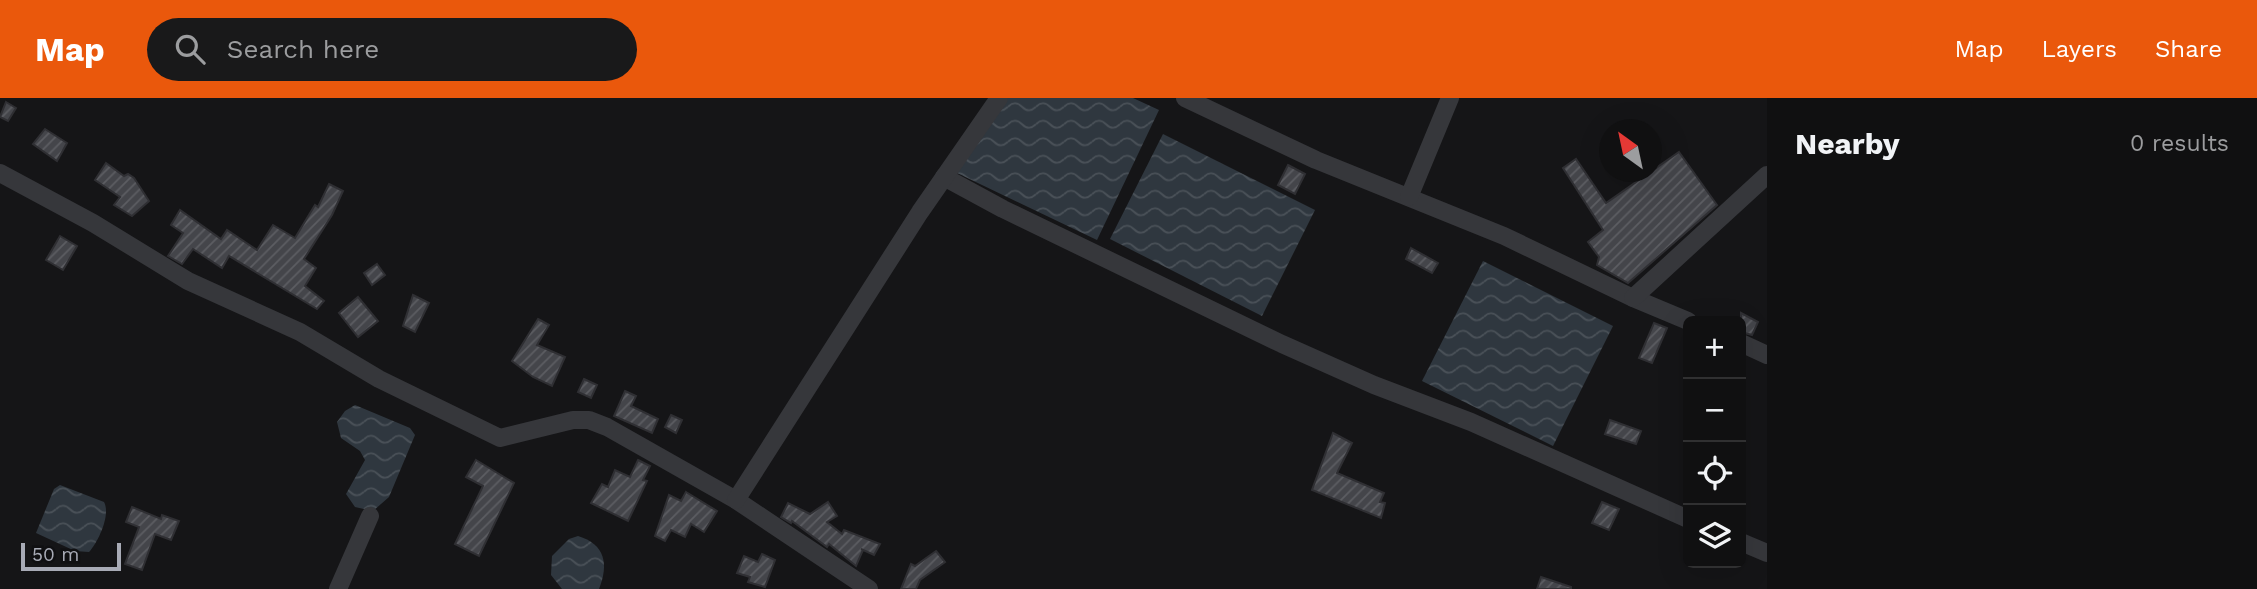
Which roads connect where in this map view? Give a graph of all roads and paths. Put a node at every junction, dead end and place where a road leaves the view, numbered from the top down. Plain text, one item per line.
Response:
1 (999, 98) edge
2 (1185, 98) edge
3 (1450, 98) edge
4 (0, 173) edge
5 (1767, 175) edge
6 (944, 177) junction
7 (1409, 197) junction
8 (1633, 298) junction
9 (1683, 319) edge
10 (1746, 345) edge
11 (1767, 355) edge
12 (736, 500) junction
13 (370, 516) dead end
14 (1683, 517) edge
15 (1746, 544) edge
16 (1767, 554) edge
17 (338, 589) edge
18 (869, 589) edge

1 - 6 street
2 - 7 street
3 - 7 street
4 - 12 street
5 - 8 street
6 - 12 street
6 - 14 street
7 - 8 street
8 - 9 street
10 - 11 street
12 - 18 street
13 - 17 street
15 - 16 street

